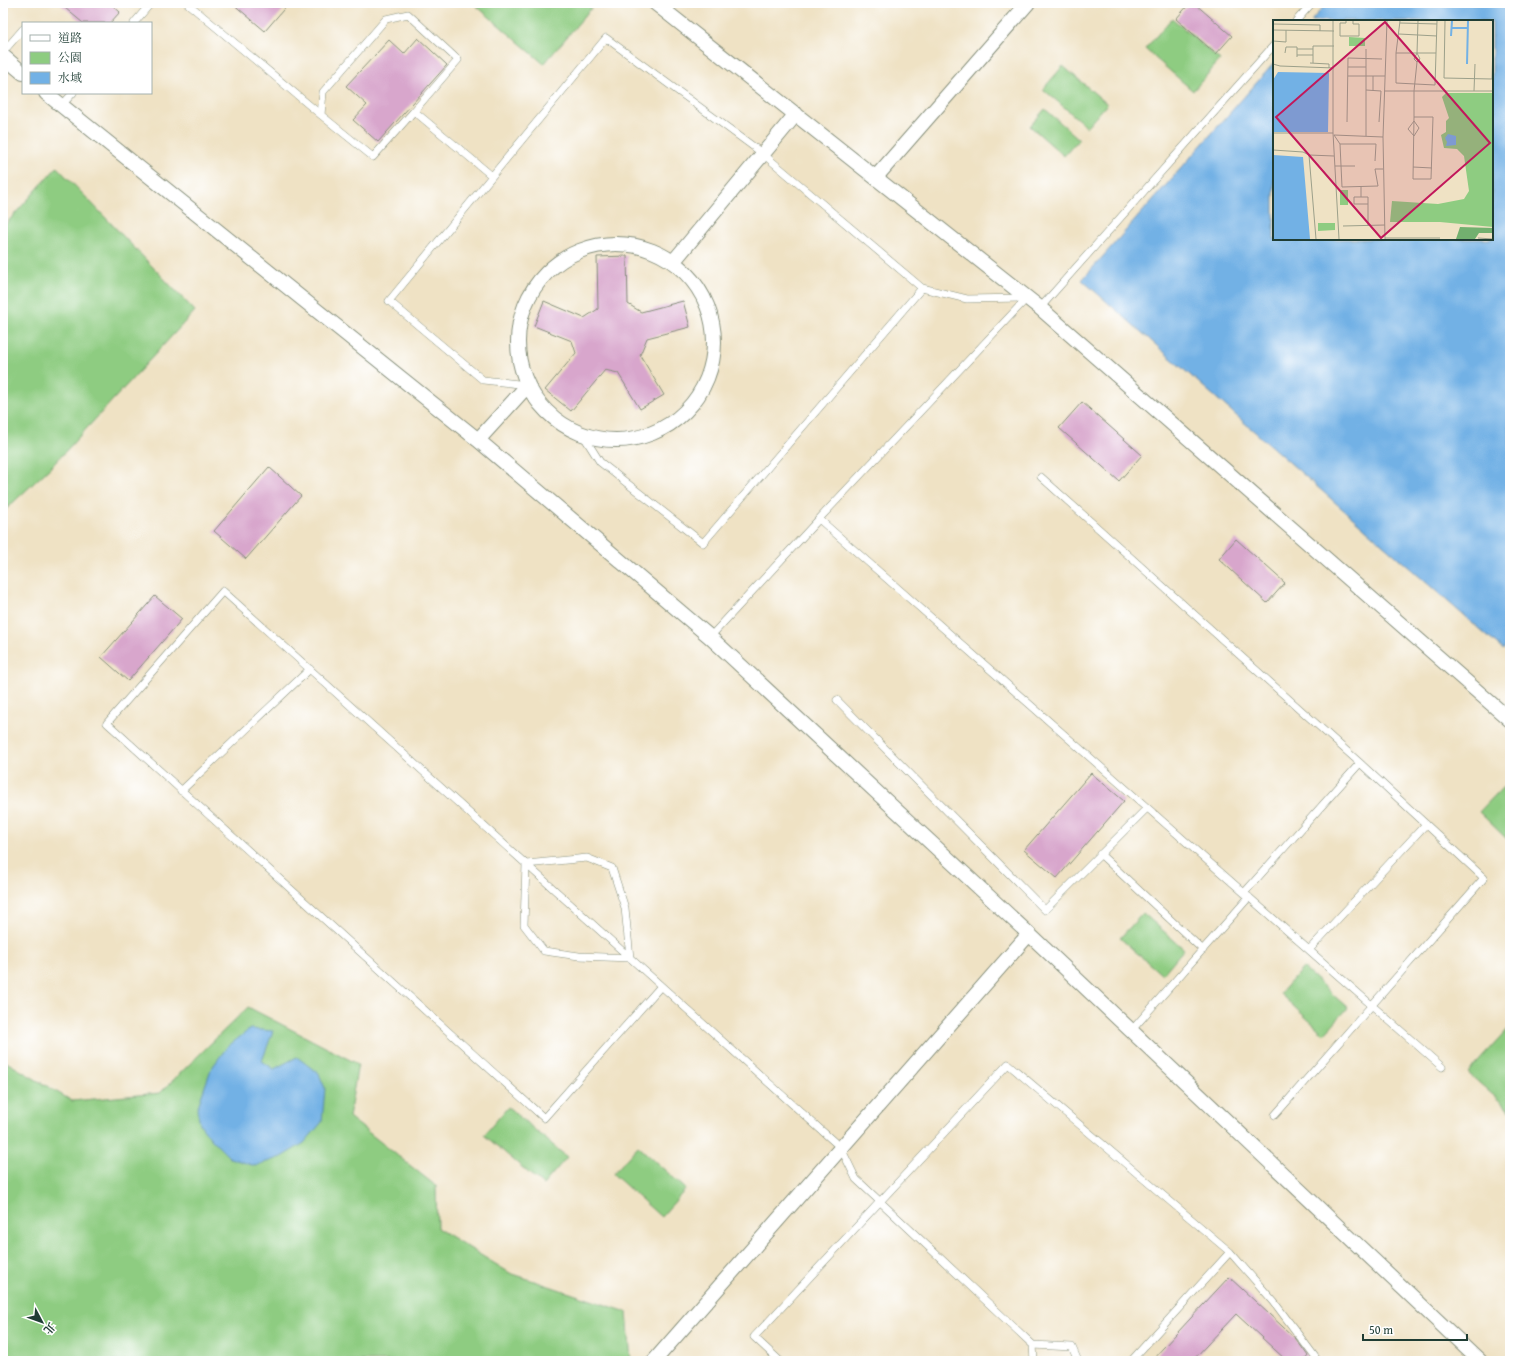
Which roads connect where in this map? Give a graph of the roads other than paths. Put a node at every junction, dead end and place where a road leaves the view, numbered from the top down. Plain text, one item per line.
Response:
1 (151, 3) edge
2 (187, 3) edge
3 (655, 3) edge
4 (1028, 3) edge
5 (1312, 3) edge
6 (1297, 20) edge
7 (135, 22) edge
8 (22, 30) edge
9 (1273, 46) edge
10 (3, 52) edge
11 (3, 56) edge
12 (22, 72) edge
13 (47, 94) edge
14 (72, 94) edge
15 (61, 106) junction
16 (414, 111) junction
17 (321, 114) junction
18 (796, 114) junction
19 (762, 154) junction
20 (492, 176) junction
21 (876, 177) junction
22 (673, 262) junction
23 (922, 288) junction
24 (1027, 298) junction
25 (1040, 308) junction
26 (528, 385) junction
27 (583, 435) junction
28 (478, 440) junction
29 (1041, 477) dead end
30 (819, 519) junction
31 (710, 637) junction
32 (310, 669) junction
33 (837, 700) dead end
34 (1506, 714) edge
35 (1360, 763) junction
36 (180, 791) junction
37 (1147, 808) junction
38 (1426, 824) junction
39 (1100, 854) junction
40 (526, 864) junction
41 (1246, 895) junction
42 (1029, 934) junction
43 (1203, 950) junction
44 (1309, 950) junction
45 (630, 958) junction
46 (661, 986) junction
47 (1372, 1005) junction
48 (1131, 1031) junction
49 (1442, 1066) dead end
50 (1275, 1115) dead end
51 (841, 1148) junction
52 (880, 1201) junction
53 (1230, 1252) junction
54 (1033, 1345) junction
55 (654, 1361) edge
56 (780, 1361) edge
57 (1034, 1361) edge
58 (1078, 1361) edge
59 (1131, 1361) edge
60 (1318, 1361) edge
61 (1480, 1361) edge

1 - 7 lane
2 - 17 lane
3 - 18 street
4 - 21 street
5 - 6 lane
8 - 10 lane
9 - 25 lane
11 - 12 street
13 - 15 street
14 - 15 lane
15 - 28 street
16 - 17 lane
16 - 17 lane
16 - 20 lane
18 - 19 street
18 - 21 street
19 - 20 lane
19 - 22 street
19 - 23 lane
20 - 26 lane
21 - 24 street
22 - 26 street
22 - 27 street
23 - 24 lane
23 - 27 lane
24 - 25 street
24 - 30 lane
25 - 34 street
26 - 27 street
26 - 28 street
28 - 31 street
29 - 35 lane
30 - 31 lane
30 - 37 lane
31 - 42 street
32 - 36 lane
32 - 36 lane
32 - 40 lane
33 - 39 lane
35 - 38 lane
35 - 41 lane
36 - 46 lane
37 - 39 lane
37 - 41 lane
38 - 44 lane
38 - 47 lane
39 - 43 lane
40 - 45 lane
40 - 45 lane
40 - 45 lane
41 - 43 lane
41 - 44 lane
42 - 48 street
42 - 51 street
43 - 48 lane
44 - 47 lane
45 - 46 lane
46 - 51 lane
47 - 49 lane
47 - 50 lane
48 - 61 street
51 - 52 lane
51 - 55 street
52 - 53 lane
52 - 54 lane
52 - 56 lane
53 - 59 lane
53 - 60 lane
54 - 57 lane
54 - 58 lane

